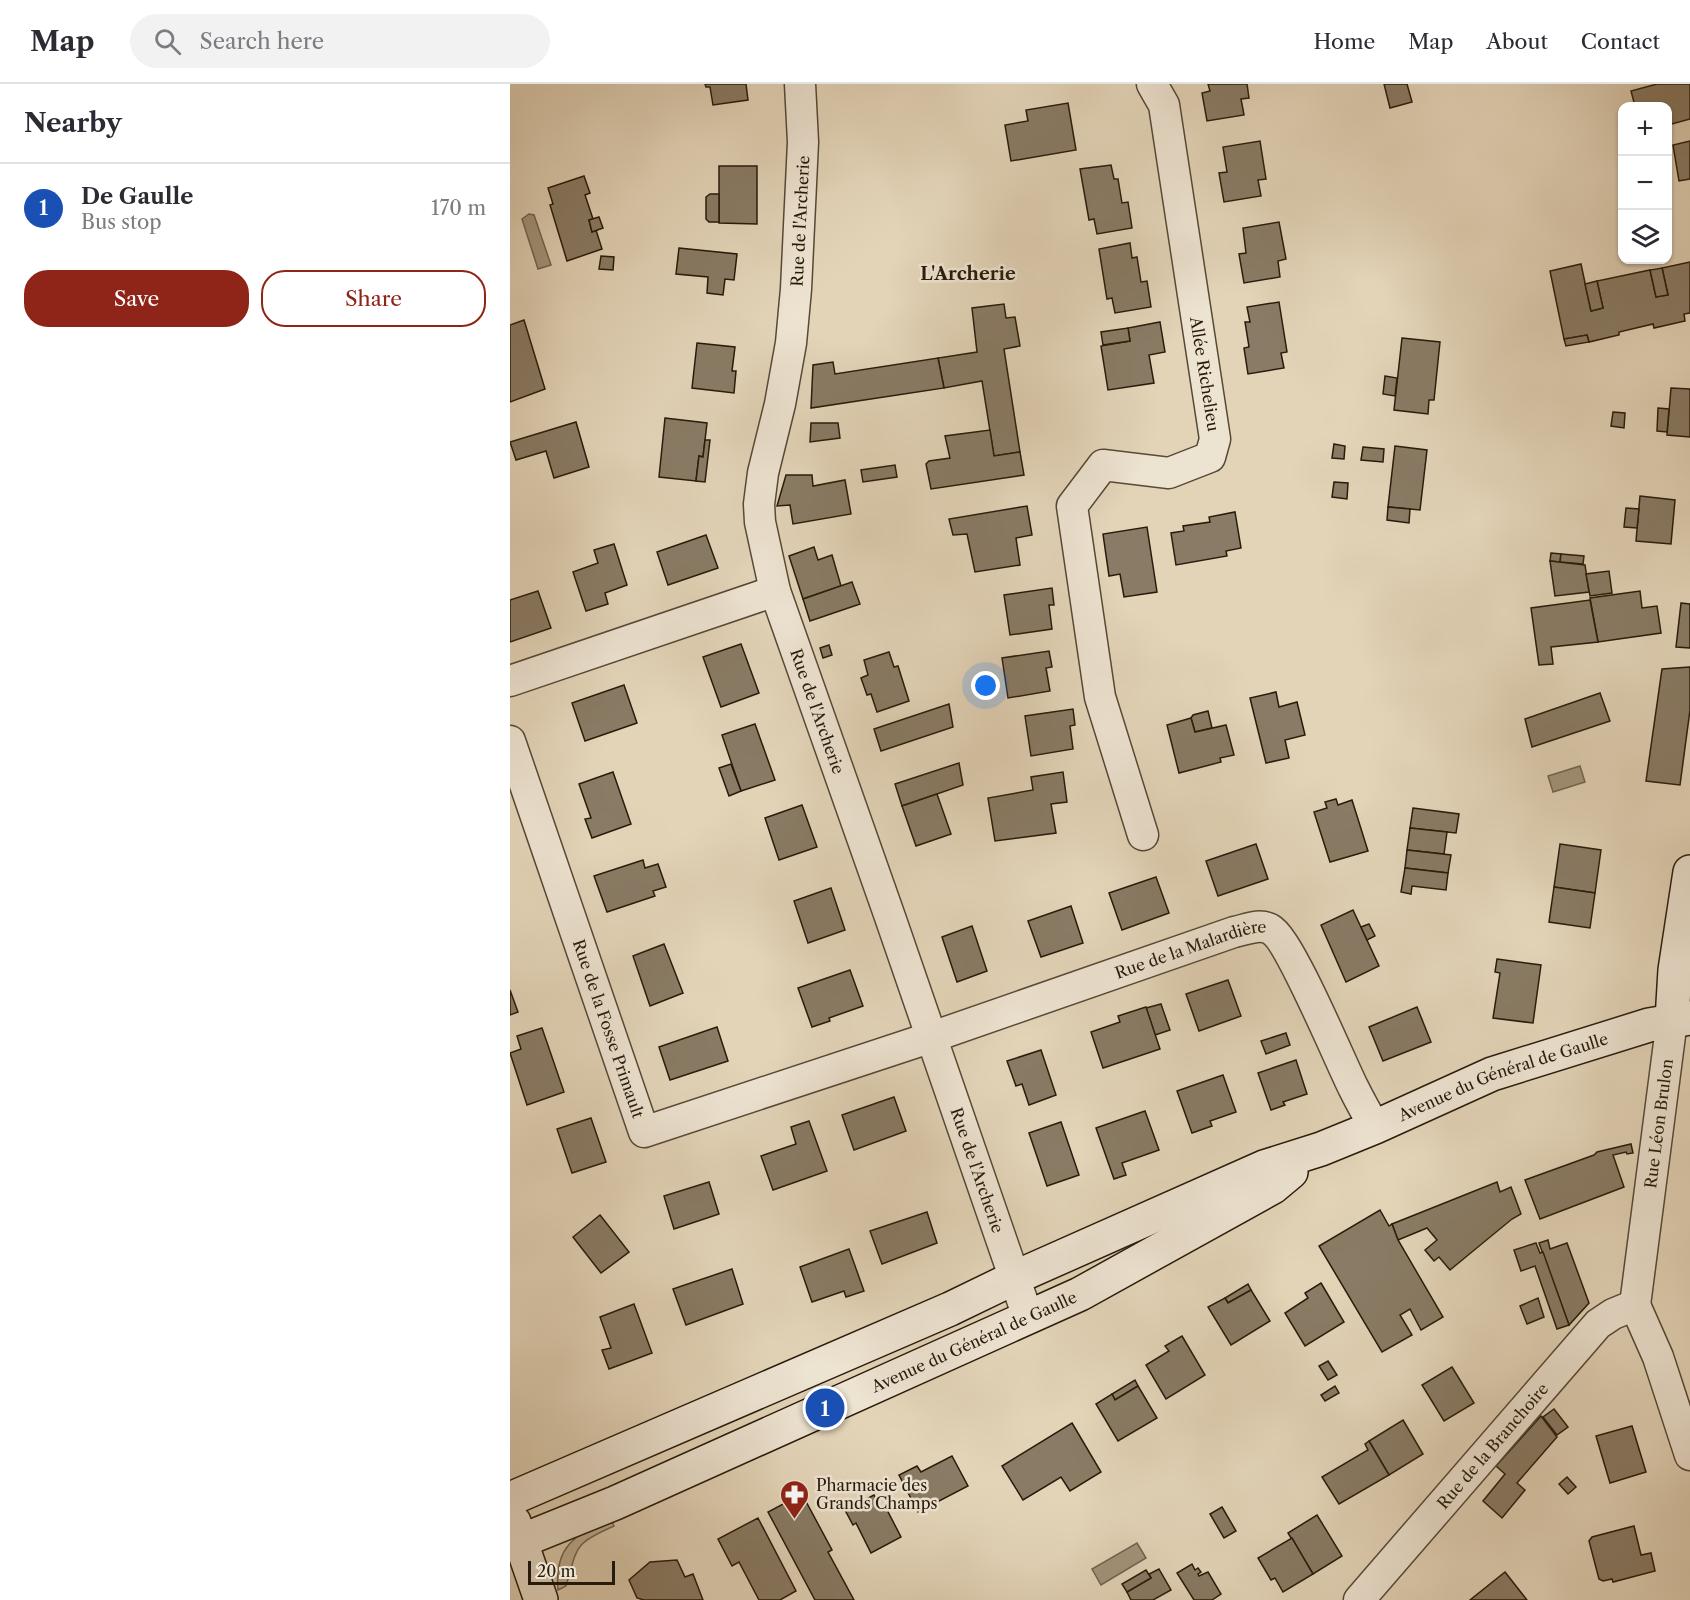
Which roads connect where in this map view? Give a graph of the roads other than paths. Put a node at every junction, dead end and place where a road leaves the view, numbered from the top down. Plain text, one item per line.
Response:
1 (800, 84) edge
2 (1152, 84) edge
3 (775, 591) junction
4 (510, 681) edge
5 (510, 741) edge
6 (1143, 836) dead end
7 (1690, 872) edge
8 (1681, 1019) edge
9 (932, 1037) junction
10 (1375, 1127) junction
11 (1321, 1149) junction
12 (1014, 1278) junction
13 (1635, 1305) junction
14 (1028, 1317) junction
15 (1690, 1455) edge
16 (510, 1499) edge
17 (510, 1511) edge
18 (516, 1544) edge
19 (541, 1600) edge
20 (1359, 1600) edge

1 - 3 street, Rue de l'Archerie
2 - 6 street, Allée Richelieu
3 - 4 street
3 - 9 street, Rue de l'Archerie
5 - 9 street, Rue de la Fosse Primault
7 - 8 street, Rue Léon Brulon
8 - 10 street, Avenue du Général de Gaulle
8 - 13 street, Rue Léon Brulon
9 - 10 street, Rue de la Malardière
9 - 12 street, Rue de l'Archerie
10 - 11 street, Avenue du Général de Gaulle
11 - 12 street, Avenue du Général de Gaulle
11 - 14 street, Avenue du Général de Gaulle
12 - 14 street, Rue de l'Archerie
12 - 16 street, Avenue du Général de Gaulle
13 - 15 street
13 - 20 street, Rue de la Branchoire
14 - 18 street, Avenue du Général de Gaulle
17 - 18 street
18 - 19 street

